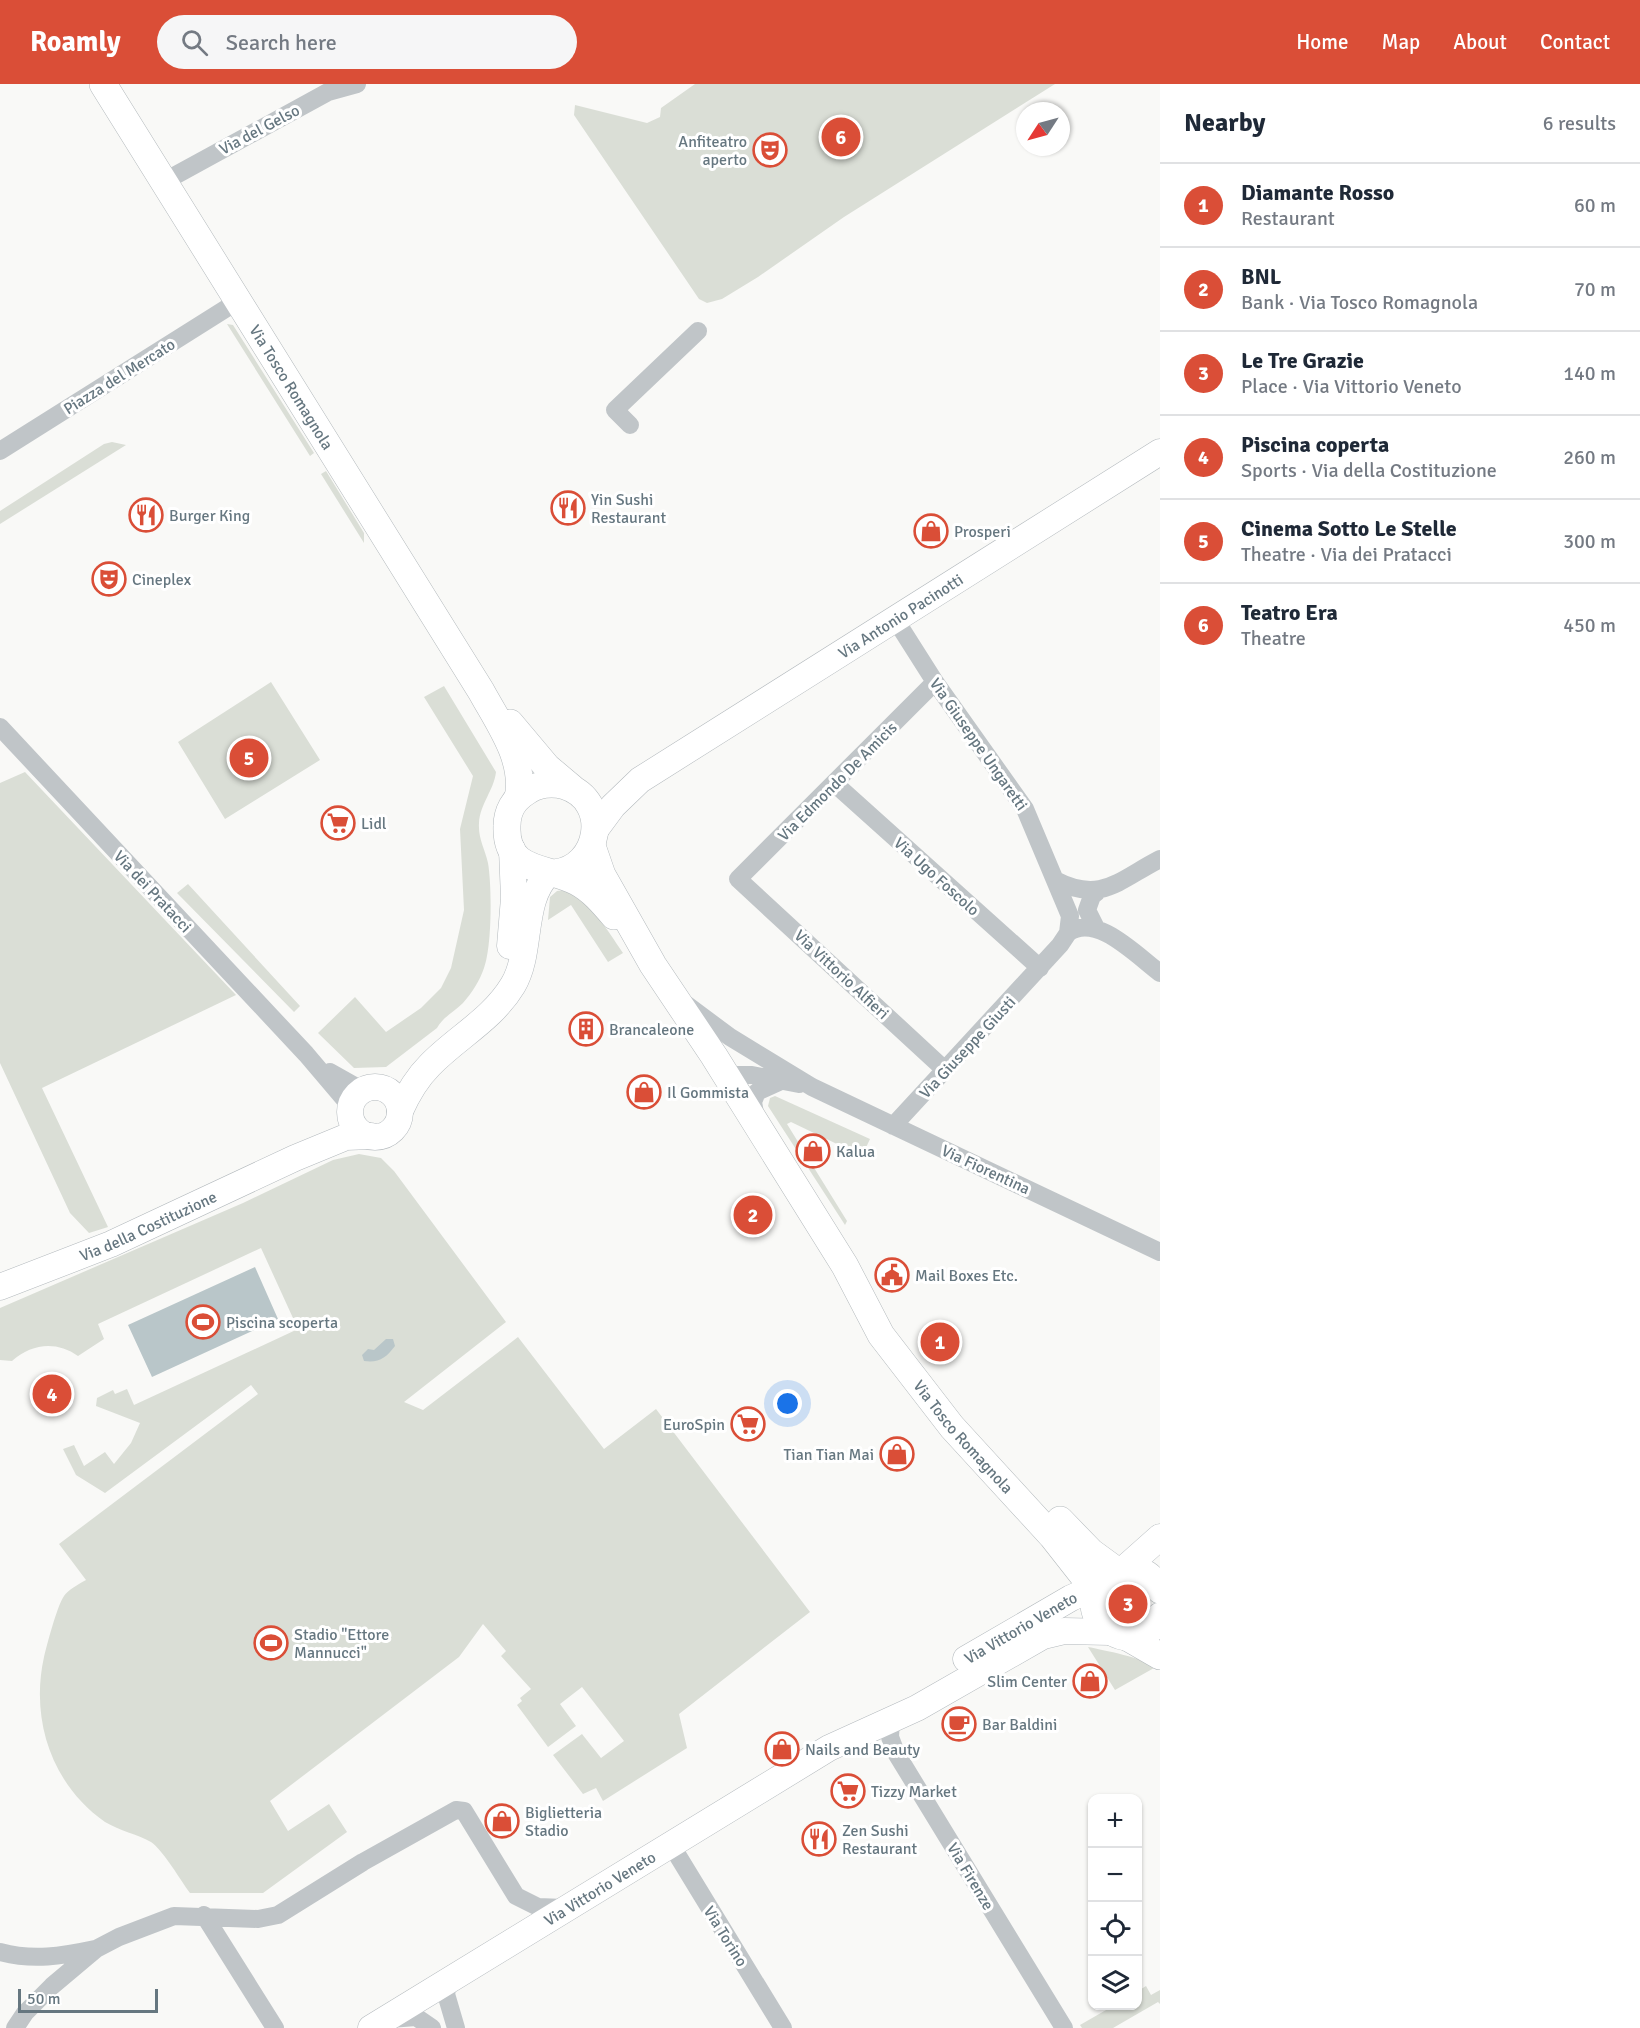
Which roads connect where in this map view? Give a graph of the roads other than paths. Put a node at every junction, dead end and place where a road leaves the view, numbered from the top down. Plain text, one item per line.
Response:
1 (103, 84) edge
2 (357, 84) edge
3 (165, 181) junction
4 (238, 301) junction
5 (698, 331) dead end
6 (630, 425) dead end
7 (0, 451) edge
8 (1160, 452) edge
9 (895, 619) junction
10 (935, 682) junction
11 (481, 691) junction
12 (0, 727) edge
13 (640, 780) junction
14 (834, 783) junction
15 (575, 791) junction
16 (518, 798) junction
17 (594, 838) junction
18 (512, 849) junction
19 (1160, 859) edge
20 (551, 873) junction
21 (738, 879) joint
22 (1055, 880) junction
23 (1097, 891) junction
24 (1096, 928) junction
25 (1068, 933) junction
26 (653, 966) junction
27 (1041, 968) junction
28 (1160, 973) edge
29 (670, 993) junction
30 (497, 1005) junction
31 (763, 1057) junction
32 (432, 1063) junction
33 (720, 1066) junction
34 (945, 1070) junction
35 (783, 1080) junction
36 (812, 1087) junction
37 (360, 1099) junction
38 (400, 1111) junction
39 (893, 1126) junction
40 (759, 1129) junction
41 (371, 1136) junction
42 (295, 1158) junction
43 (1160, 1252) edge
44 (848, 1272) junction
45 (0, 1287) edge
46 (1160, 1537) edge
47 (1120, 1570) junction
48 (1159, 1586) edge
49 (1095, 1593) junction
50 (1160, 1616) edge
51 (1119, 1635) junction
52 (1160, 1656) edge
53 (891, 1720) junction
54 (829, 1748) junction
55 (670, 1843) junction
56 (564, 1908) junction
57 (204, 1915) junction
58 (96, 1949) junction
59 (0, 1952) edge
60 (449, 1980) junction
61 (377, 2025) edge
62 (15, 2028) edge
63 (275, 2028) edge
64 (432, 2028) edge
65 (456, 2028) edge
66 (783, 2028) edge
67 (1064, 2028) edge

1 - 3 main road, Via Tosco Romagnola
2 - 3 street, Via del Gelso
3 - 4 main road, Via Tosco Romagnola
4 - 7 street, Piazza del Mercato
4 - 11 main road, Via Tosco Romagnola
5 - 6 street
8 - 9 street, Via Antonio Pacinotti
9 - 10 street, Via Giuseppe Ungaretti
9 - 13 street, Via Antonio Pacinotti
10 - 14 street, Via Edmondo De Amicis
10 - 22 street, Via Giuseppe Ungaretti
11 - 15 main road, Via Tosco Romagnola
11 - 16 main road, Via Tosco Romagnola
12 - 37 street, Via dei Pratacci
13 - 15 street, Via Antonio Pacinotti
13 - 17 street, Via Antonio Pacinotti
14 - 21 street, Via Edmondo De Amicis
14 - 27 street, Via Ugo Foscolo
15 - 16 main road
15 - 17 main road
16 - 18 main road
17 - 20 main road
17 - 26 main road, Via Tosco Romagnola
18 - 20 main road
18 - 30 street
19 - 23 street
20 - 26 main road, Via Tosco Romagnola
20 - 30 street, Via della Costituzione
21 - 34 street, Via Vittorio Alfieri
22 - 23 street
22 - 25 street, Via Giuseppe Ungaretti
23 - 24 street
24 - 25 street
24 - 28 street
25 - 27 street
26 - 29 main road, Via Tosco Romagnola
27 - 34 street, Via Giuseppe Giusti
29 - 31 street, Via Fiorentina
29 - 33 main road, Via Tosco Romagnola
30 - 32 street, Via della Costituzione
31 - 33 street, Via Fiorentina
31 - 36 street, Via Fiorentina
32 - 37 street, Via della Costituzione
32 - 38 street, Via della Costituzione
33 - 35 street, Via Fiorentina
33 - 40 main road, Via Tosco Romagnola
34 - 39 street, Via Giuseppe Giusti
35 - 36 street, Via Fiorentina
35 - 40 street
36 - 39 street, Via Fiorentina
37 - 38 street
37 - 41 street
37 - 42 street, Via della Costituzione
38 - 41 street
39 - 43 street, Via Fiorentina
40 - 44 main road, Via Tosco Romagnola
41 - 42 street, Via della Costituzione
42 - 45 street, Via della Costituzione
44 - 47 main road, Via Tosco Romagnola
44 - 49 main road, Via Tosco Romagnola
46 - 47 street
47 - 48 main road, Via Tosco Romagnola
47 - 49 main road
49 - 51 main road
49 - 54 street, Via Vittorio Veneto
50 - 51 main road
51 - 52 main road
51 - 53 street, Via Vittorio Veneto
53 - 54 street, Via Vittorio Veneto
53 - 67 street, Via Firenze
54 - 55 street, Via Vittorio Veneto
55 - 56 street, Via Vittorio Veneto
55 - 66 street, Via Torino
56 - 57 street
56 - 60 street, Via Vittorio Veneto
57 - 58 street
57 - 63 street
58 - 59 street
58 - 62 street
60 - 61 street, Via Vittorio Veneto
60 - 65 street
61 - 64 street

